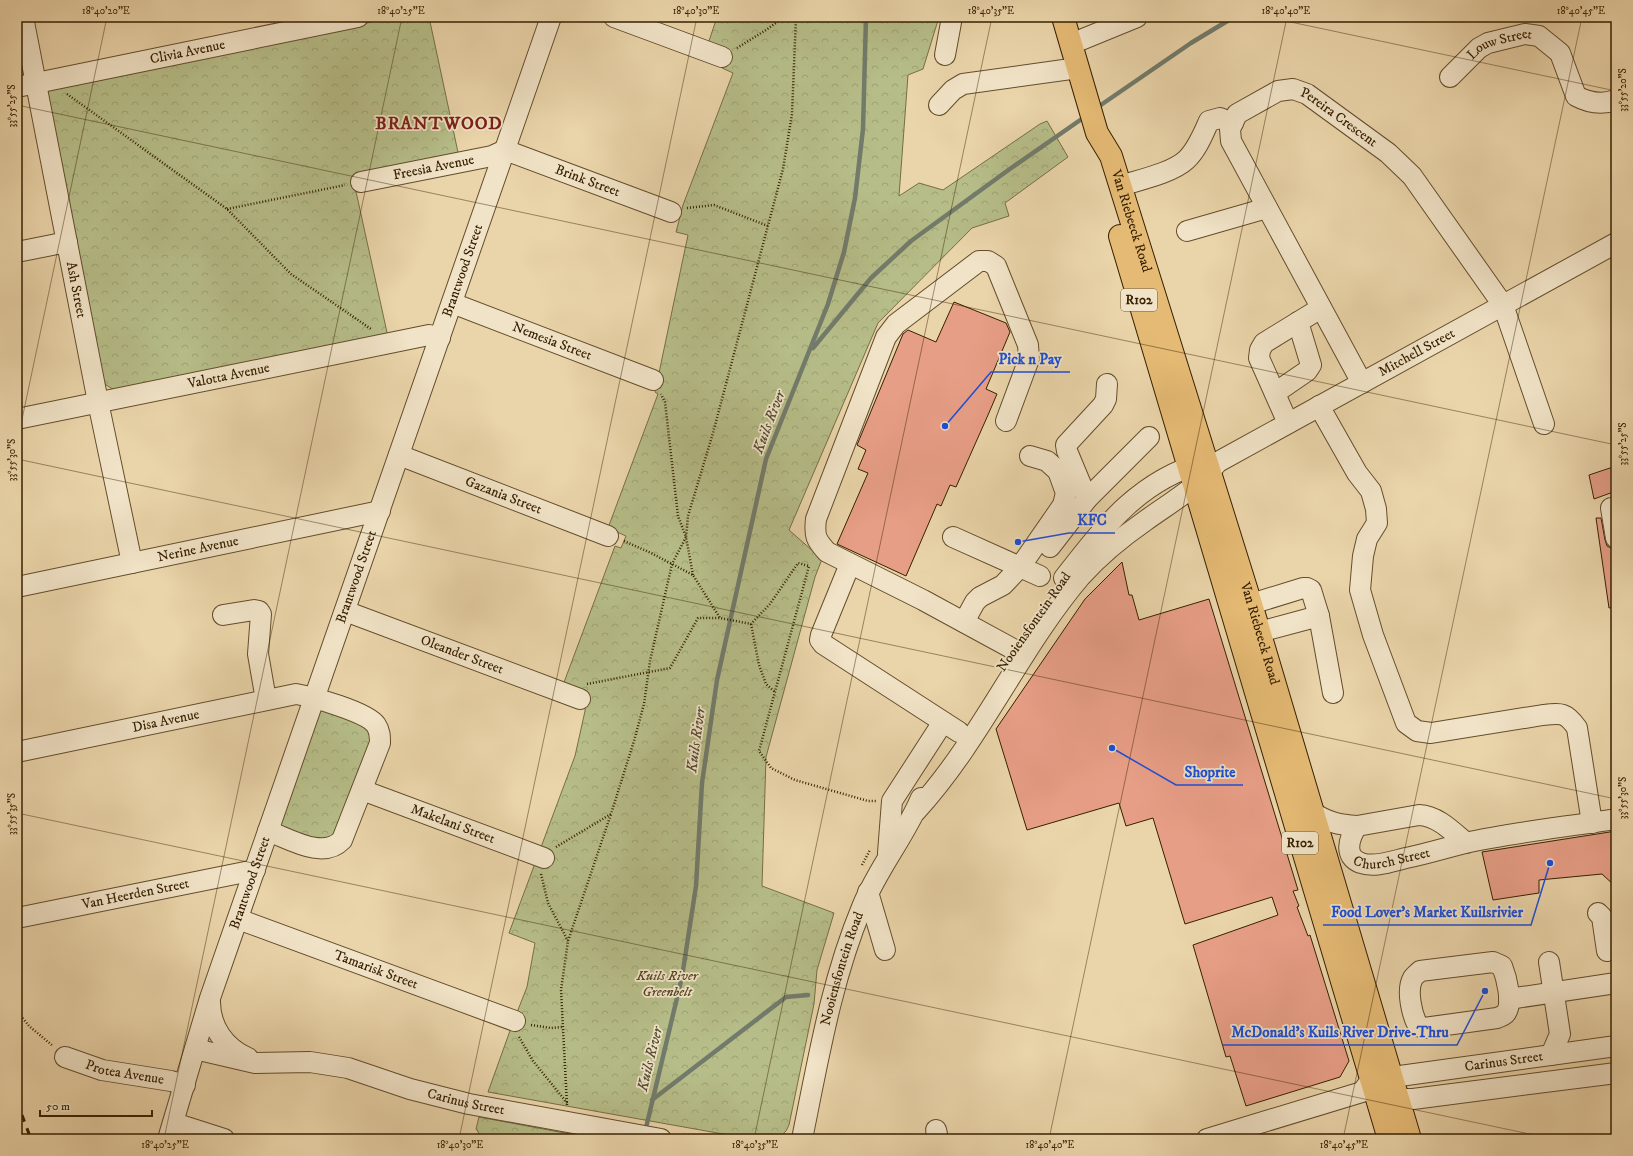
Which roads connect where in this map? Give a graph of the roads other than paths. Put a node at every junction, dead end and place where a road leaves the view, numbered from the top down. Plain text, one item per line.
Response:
1 (23, 17) edge
2 (358, 17) edge
3 (551, 17) edge
4 (614, 17) edge
5 (952, 17) edge
6 (1062, 17) edge
7 (1137, 17) edge
8 (1071, 44) junction
9 (945, 55) dead end
10 (722, 56) road end
11 (1078, 68) junction
12 (1450, 77) dead end
13 (26, 85) edge
14 (1616, 100) edge
15 (939, 105) dead end
16 (1233, 123) junction
17 (1097, 133) junction
18 (505, 150) junction
19 (361, 182) road end
20 (1120, 186) junction
21 (1267, 208) junction
22 (671, 212) road end
23 (1188, 231) dead end
24 (67, 242) junction
25 (1616, 243) edge
26 (17, 252) edge
27 (452, 303) junction
28 (1503, 305) junction
29 (1321, 308) junction
30 (1298, 322) junction
31 (440, 338) junction
32 (653, 380) road end
33 (1362, 383) junction
34 (1107, 384) dead end
35 (1275, 393) junction
36 (98, 402) junction
37 (1319, 406) junction
38 (17, 419) edge
39 (1006, 421) dead end
40 (1288, 423) junction
41 (1544, 424) dead end
42 (1149, 437) dead end
43 (399, 455) junction
44 (1030, 456) dead end
45 (1203, 470) junction
46 (1087, 498) junction
47 (1612, 508) dead end
48 (380, 511) junction
49 (608, 536) road end
50 (953, 537) dead end
51 (1616, 538) edge
52 (1040, 550) junction
53 (132, 563) junction
54 (850, 564) junction
55 (1020, 567) junction
56 (1072, 567) junction
57 (1040, 576) dead end
58 (17, 587) edge
59 (1251, 604) junction
60 (345, 611) junction
61 (224, 615) dead end
62 (1319, 616) junction
63 (964, 622) junction
64 (1259, 632) junction
65 (1019, 652) junction
66 (1333, 693) dead end
67 (574, 697) road end
68 (315, 698) junction
69 (266, 700) junction
70 (943, 722) junction
71 (959, 732) junction
72 (17, 752) edge
73 (362, 790) junction
74 (916, 811) junction
75 (1312, 812) junction
76 (1616, 819) edge
77 (1592, 823) junction
78 (1357, 826) junction
79 (268, 831) junction
80 (1466, 843) junction
81 (888, 855) junction
82 (544, 858) road end
83 (255, 870) junction
84 (868, 892) junction
85 (1598, 913) dead end
86 (17, 918) edge
87 (238, 919) junction
88 (885, 950) dead end
89 (1607, 951) dead end
90 (1549, 962) dead end
91 (1616, 983) edge
92 (1554, 992) junction
93 (210, 998) junction
94 (1509, 999) junction
95 (514, 1021) road end
96 (1616, 1046) edge
97 (195, 1050) junction
98 (1551, 1055) junction
99 (65, 1057) road end
100 (272, 1062) junction
101 (1616, 1073) edge
102 (185, 1085) junction
103 (1380, 1089) junction
104 (171, 1131) edge
105 (1218, 1137) edge
106 (224, 1139) edge
107 (661, 1139) edge
108 (802, 1139) edge
109 (1389, 1139) edge
110 (1410, 1139) edge

1 - 13 street, Ash Street
2 - 13 street, Clivia Avenue
3 - 18 street, Brantwood Street
4 - 10 street
5 - 9 street
6 - 8 main road, Van Riebeeck Road / R102
7 - 8 street
8 - 11 main road, Van Riebeeck Road / R102
11 - 15 street
11 - 17 main road, Van Riebeeck Road / R102
12 - 14 street, Louw Street
13 - 24 street, Ash Street
16 - 20 street
16 - 21 street
16 - 28 street, Pereira Crescent
17 - 20 main road, Van Riebeeck Road / R102
17 - 45 main road, Van Riebeeck Road / R102
18 - 19 street, Freesia Avenue
18 - 22 street, Brink Street
18 - 27 street, Brantwood Street
20 - 45 main road, Van Riebeeck Road / R102
21 - 23 street
21 - 29 street
24 - 26 street
24 - 36 street, Ash Street
25 - 28 street, Mitchell Street
27 - 31 street, Brantwood Street
27 - 32 street, Nemesia Street
28 - 33 street, Mitchell Street
28 - 41 street, Pereira Crescent
29 - 30 street
29 - 33 street
30 - 35 street
30 - 35 street
31 - 36 street, Valotta Avenue
31 - 43 street, Brantwood Street
33 - 37 street, Mitchell Street
34 - 46 street
35 - 40 street
36 - 38 street, Valotta Avenue
36 - 53 street, Ash Street
37 - 40 street, Mitchell Street
37 - 77 street
39 - 54 street
40 - 45 street, Mitchell Street
42 - 46 street
43 - 48 street, Brantwood Street
43 - 49 street, Gazania Street
44 - 52 street
45 - 56 street, Nooiensfontein Road
45 - 59 main road, Van Riebeeck Road / R102
45 - 65 street, Nooiensfontein Road
45 - 103 main road, Van Riebeeck Road / R102
46 - 52 street
47 - 51 street
48 - 53 street, Nerine Avenue
48 - 60 street, Brantwood Street
50 - 55 street
52 - 55 street
52 - 56 street
53 - 58 street, Nerine Avenue
54 - 63 street
54 - 70 street
55 - 57 street
55 - 63 street
56 - 65 street, Nooiensfontein Road
59 - 62 street
59 - 64 main road, Van Riebeeck Road / R102
60 - 67 street, Oleander Street
60 - 68 street, Brantwood Street
61 - 69 street
62 - 64 street
62 - 66 street
63 - 65 street
64 - 75 main road, Van Riebeeck Road / R102
65 - 71 street, Nooiensfontein Road
65 - 74 street, Nooiensfontein Road
68 - 69 street, Disa Avenue
68 - 73 street
68 - 79 street, Brantwood Street
69 - 72 street, Disa Avenue
70 - 71 street
70 - 81 street
71 - 74 street, Nooiensfontein Road
73 - 79 street
73 - 82 street, Makelani Street
74 - 81 street, Nooiensfontein Road
75 - 78 street, Church Street
75 - 103 main road, Van Riebeeck Road / R102
76 - 77 street, Church Street
77 - 80 street, Church Street
78 - 80 street, Church Street
78 - 80 street, Church Street
79 - 83 street, Brantwood Street
81 - 84 street, Nooiensfontein Road
83 - 86 street, Van Heerden Street
83 - 87 street, Brantwood Street
84 - 88 street
84 - 108 street, Nooiensfontein Road
85 - 89 street
87 - 93 street, Brantwood Street
87 - 95 street, Tamarisk Street
90 - 92 street
91 - 92 street
92 - 94 street
92 - 98 street
93 - 97 street, Brantwood Street
93 - 100 street, Carinus Street
94 - 94 street
96 - 98 street, Carinus Street
97 - 100 street, Carinus Street
97 - 102 street, Brantwood Street
98 - 103 street, Carinus Street
99 - 102 street, Protea Avenue
100 - 107 street, Carinus Street
101 - 103 street, Carinus Street
102 - 104 street, Brantwood Street
103 - 105 street, Carinus Street
103 - 109 main road, Van Riebeeck Road / R102
103 - 110 main road, Van Riebeeck Road / R102
104 - 106 street

